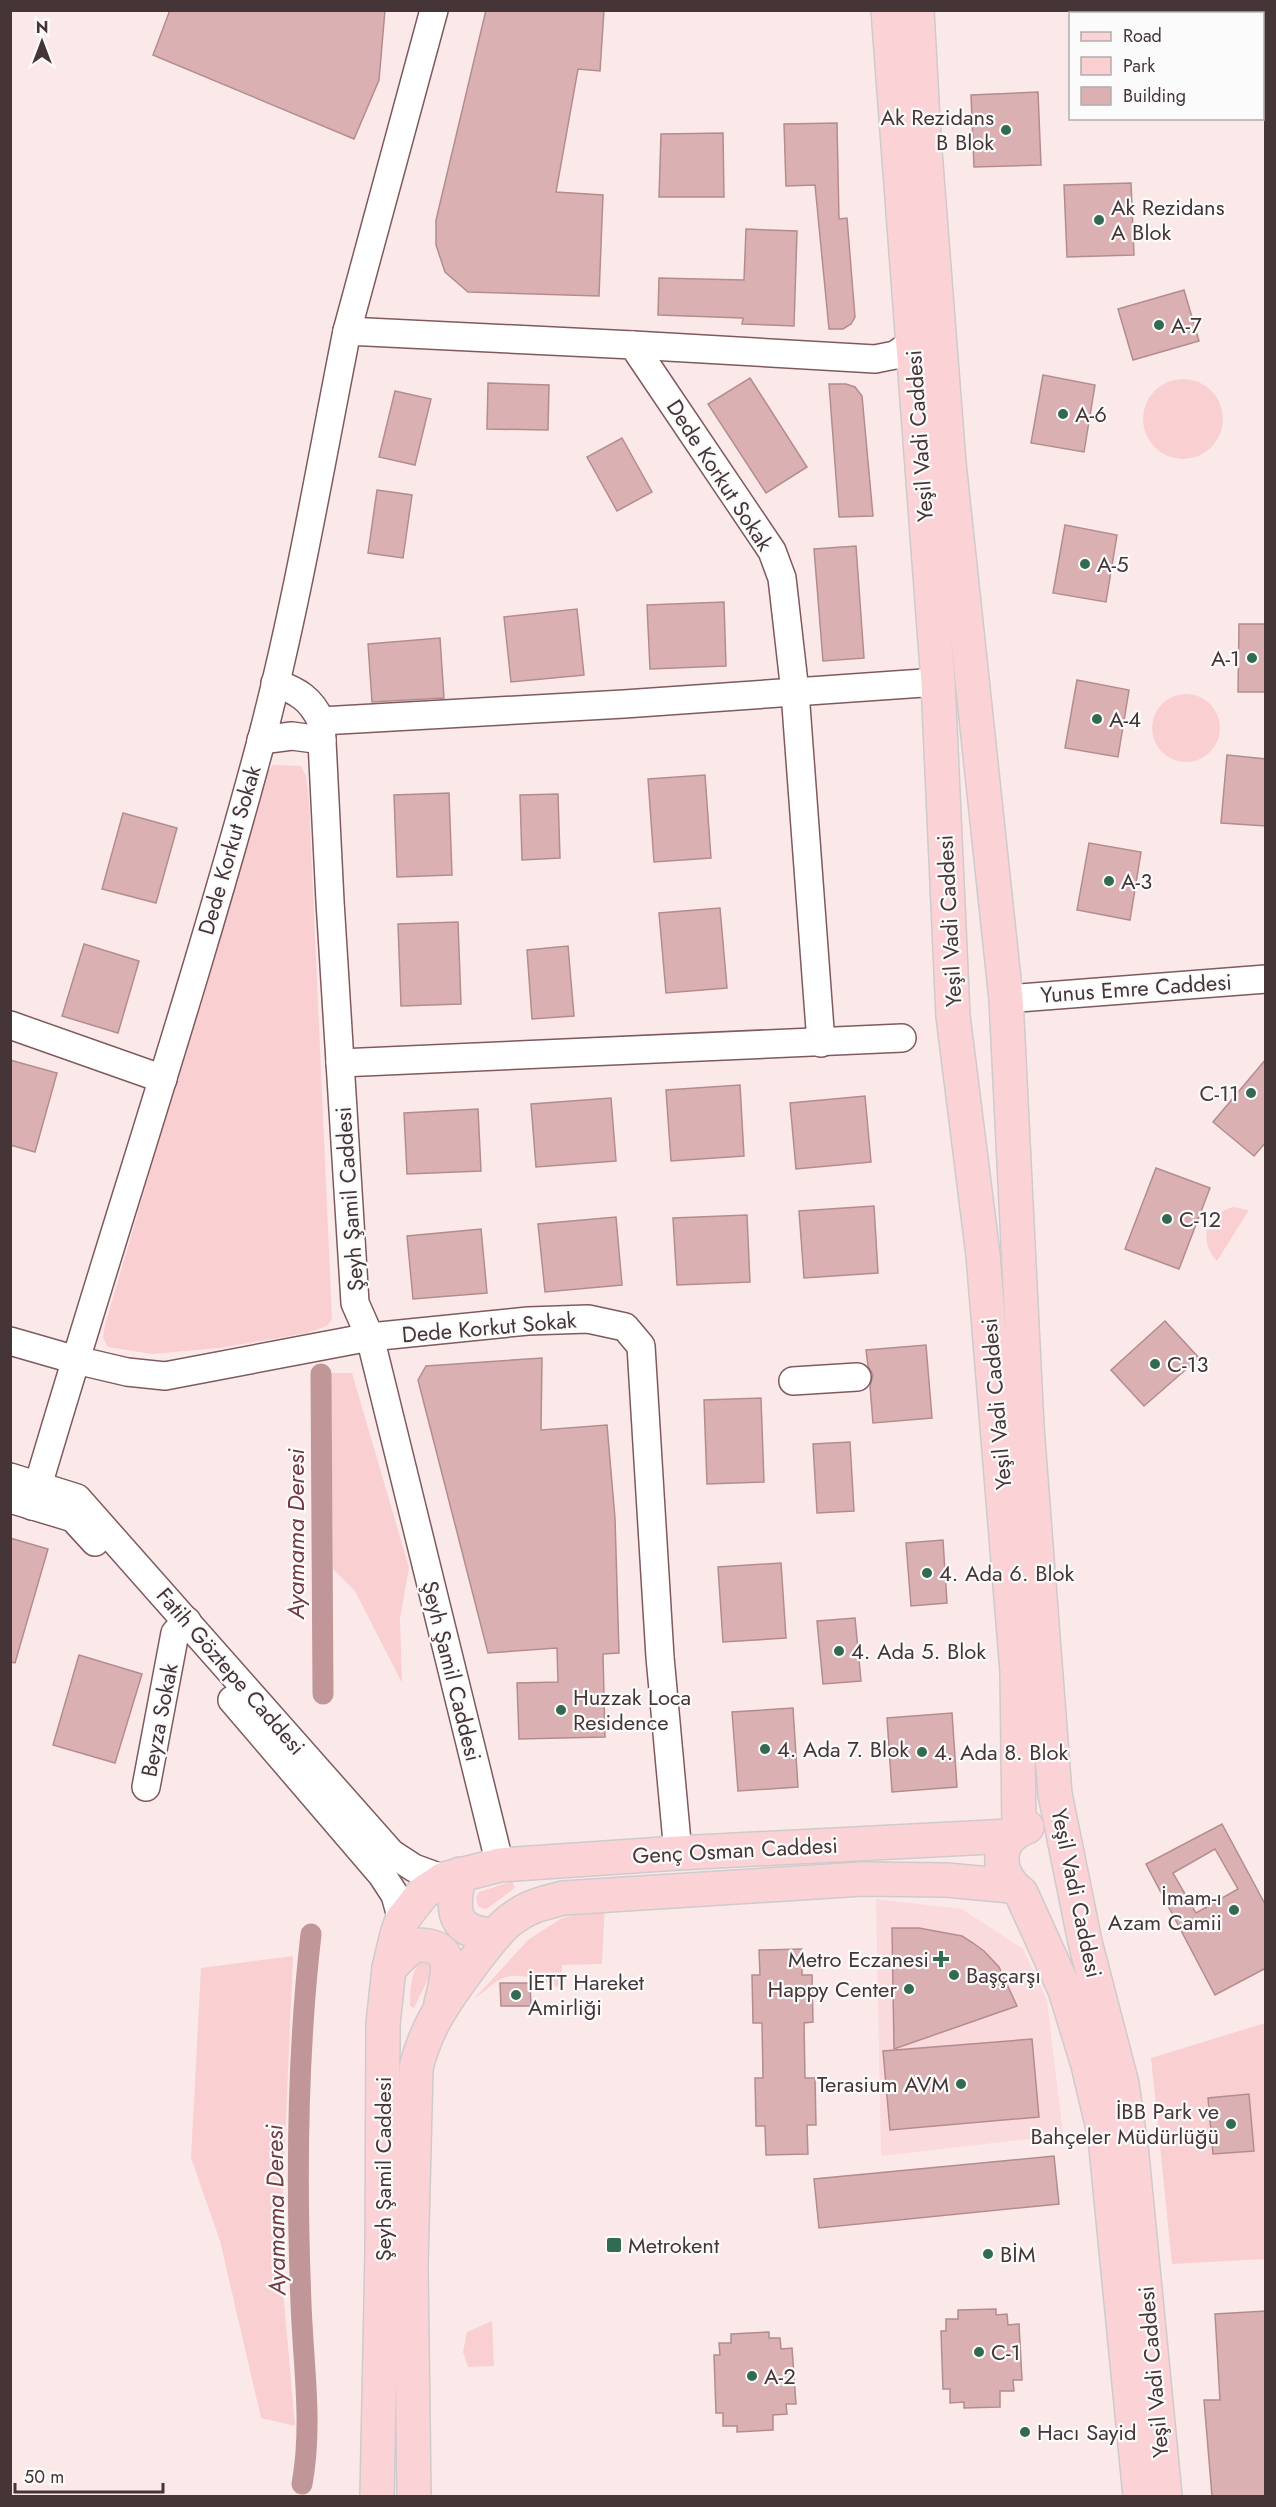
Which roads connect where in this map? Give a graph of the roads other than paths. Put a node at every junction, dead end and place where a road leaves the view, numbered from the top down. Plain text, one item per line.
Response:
1 (434, 10) edge
2 (888, 10) edge
3 (917, 10) edge
4 (347, 331) junction
5 (912, 343) junction
6 (633, 345) junction
7 (875, 359) junction
8 (916, 394) junction
9 (938, 682) junction
10 (275, 683) junction
11 (795, 692) junction
12 (322, 730) junction
13 (261, 740) junction
14 (1266, 979) edge
15 (1005, 998) junction
16 (952, 1007) junction
17 (10, 1025) edge
18 (902, 1038) dead end
19 (821, 1043) junction
20 (340, 1064) junction
21 (163, 1079) junction
22 (370, 1337) junction
23 (10, 1341) edge
24 (76, 1360) junction
25 (857, 1377) dead end
26 (793, 1382) dead end
27 (10, 1477) edge
28 (27, 1497) edge
29 (181, 1627) junction
30 (146, 1787) dead end
31 (1015, 1833) junction
32 (1067, 1852) junction
33 (678, 1853) junction
34 (500, 1865) junction
35 (452, 1876) junction
36 (1016, 1889) junction
37 (402, 1920) junction
38 (495, 1935) junction
39 (389, 1968) junction
40 (439, 2008) junction
41 (377, 2496) edge
42 (414, 2496) edge
43 (1140, 2496) edge
44 (1165, 2496) edge

1 - 4 street, Dede Korkut Sokak
2 - 5 main road, Yeşil Vadi Caddesi
3 - 15 main road, Yeşil Vadi Caddesi
4 - 6 street
4 - 10 street, Dede Korkut Sokak
5 - 7 street
5 - 8 main road, Yeşil Vadi Caddesi
6 - 7 street
6 - 11 street, Dede Korkut Sokak
7 - 8 street
8 - 9 main road, Yeşil Vadi Caddesi
9 - 11 street
9 - 16 main road, Yeşil Vadi Caddesi
10 - 12 street
10 - 13 street, Dede Korkut Sokak
11 - 12 street
11 - 19 street, Dede Korkut Sokak
12 - 13 street
12 - 20 street, Şeyh Şamil Caddesi
13 - 21 street, Dede Korkut Sokak
14 - 15 street, Yunus Emre Caddesi
15 - 16 main road
15 - 16 main road
15 - 32 main road, Yeşil Vadi Caddesi
16 - 31 main road, Yeşil Vadi Caddesi
17 - 21 street
18 - 19 street
19 - 20 street
20 - 22 street, Şeyh Şamil Caddesi
21 - 24 street, Dede Korkut Sokak
22 - 24 street, Dede Korkut Sokak
22 - 33 street, Dede Korkut Sokak
22 - 34 street, Şeyh Şamil Caddesi
23 - 24 street, Dede Korkut Sokak
24 - 28 street
25 - 26 street
27 - 28 street, Fatih Göztepe Caddesi
28 - 29 street, Fatih Göztepe Caddesi
29 - 30 street, Beyza Sokak
29 - 35 street, Fatih Göztepe Caddesi
29 - 37 street, Fatih Göztepe Caddesi
31 - 32 main road
31 - 33 main road, Genç Osman Caddesi
31 - 36 main road
32 - 36 main road
32 - 44 main road, Yeşil Vadi Caddesi
33 - 34 main road, Genç Osman Caddesi
34 - 35 main road, Genç Osman Caddesi
35 - 37 main road, Şeyh Şamil Caddesi
35 - 38 main road
36 - 38 main road, Genç Osman Caddesi
36 - 43 main road, Yeşil Vadi Caddesi
37 - 39 main road, Şeyh Şamil Caddesi
38 - 40 main road, Şeyh Şamil Caddesi
39 - 40 main road
39 - 41 main road, Şeyh Şamil Caddesi
40 - 42 main road, Şeyh Şamil Caddesi

